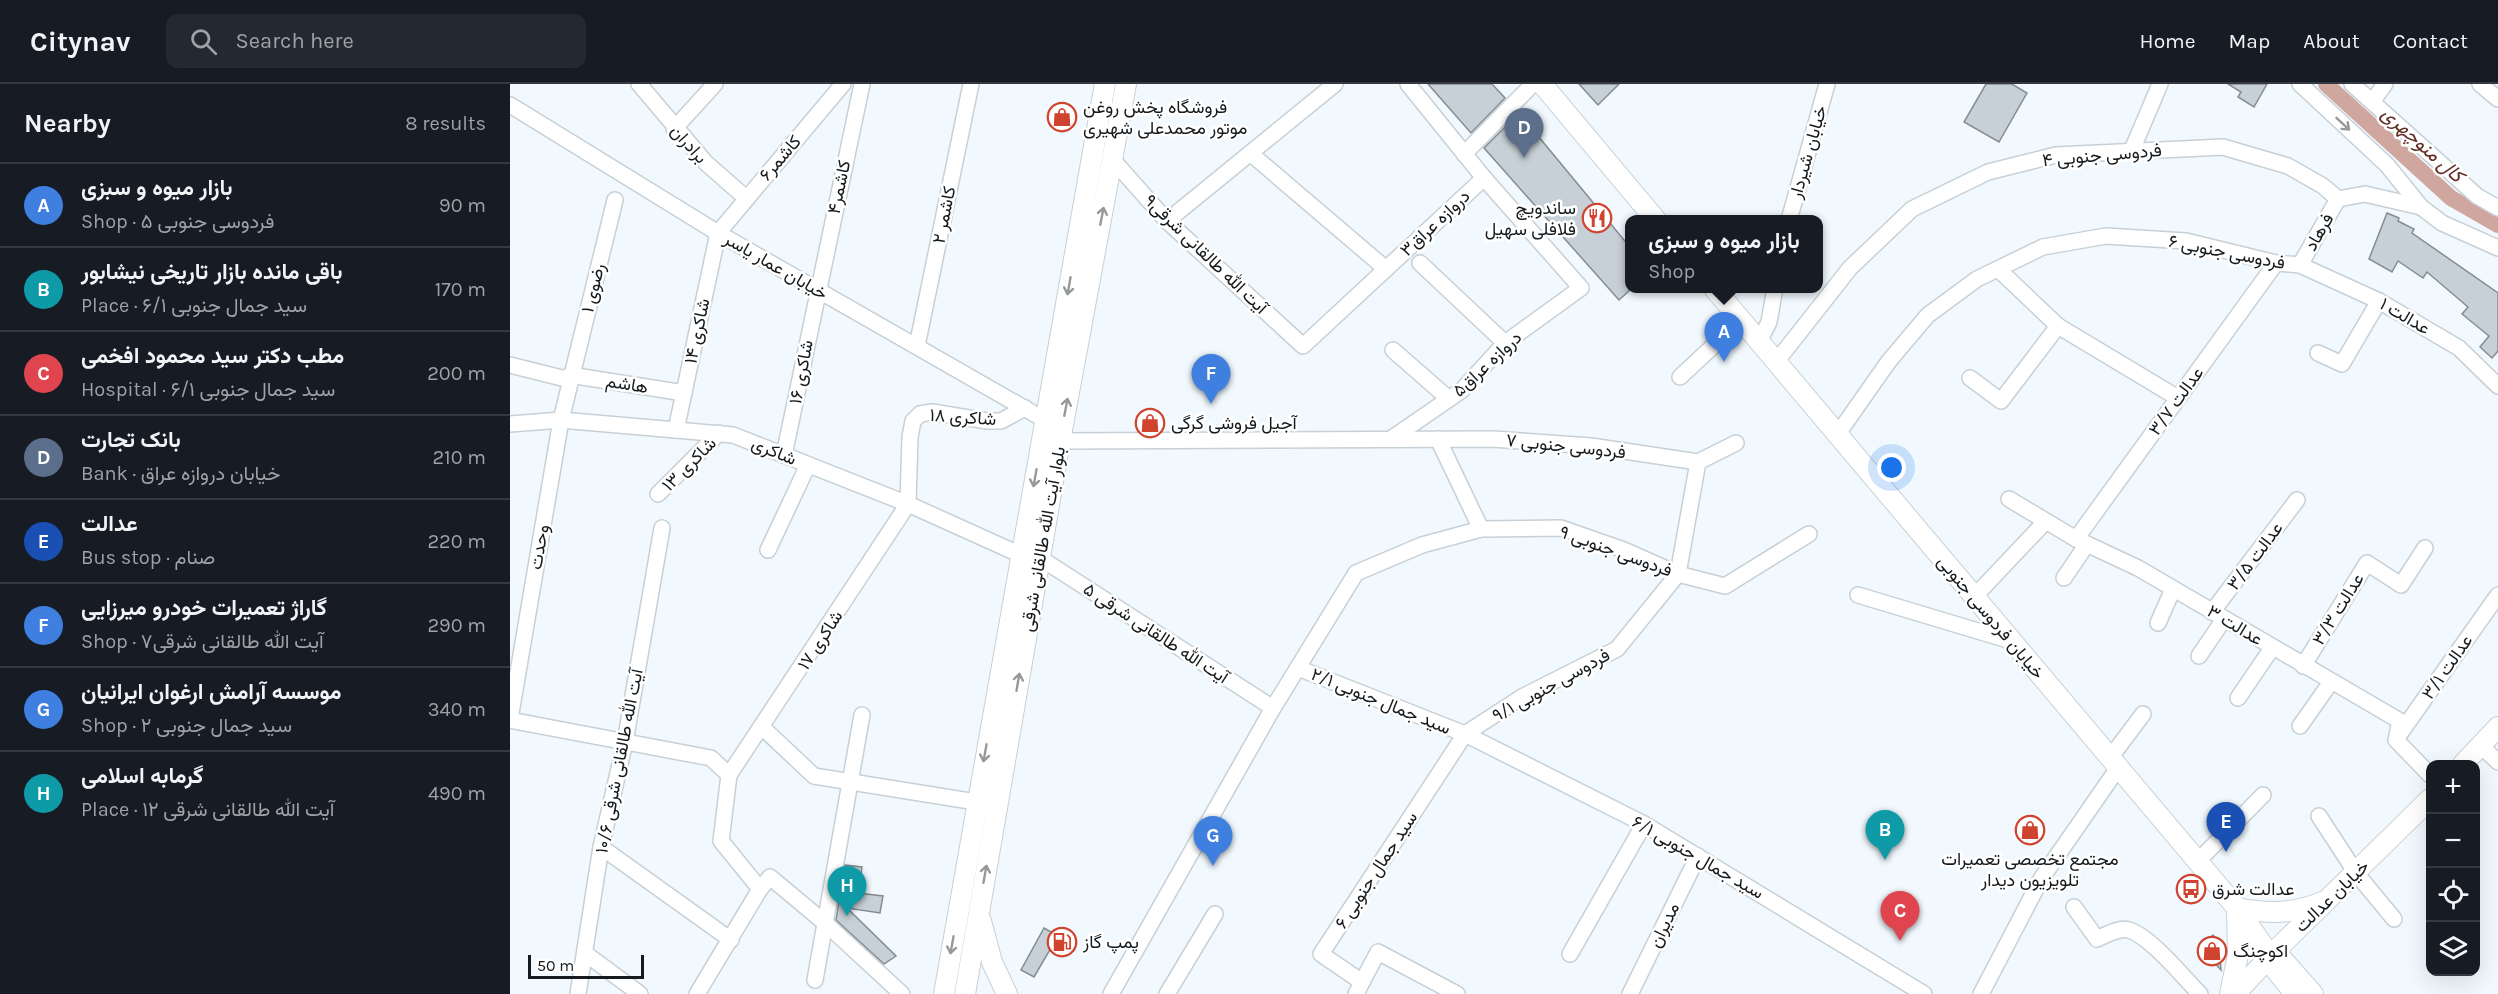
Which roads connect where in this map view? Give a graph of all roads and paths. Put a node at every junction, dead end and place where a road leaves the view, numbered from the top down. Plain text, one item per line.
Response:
1 (715, 84) edge
2 (862, 84) edge
3 (970, 84) edge
4 (1105, 84) edge
5 (1126, 84) edge
6 (1335, 84) edge
7 (1408, 84) edge
8 (1533, 84) edge
9 (1542, 84) edge
10 (1827, 84) edge
11 (2160, 84) edge
12 (2300, 84) edge
13 (2352, 84) edge
14 (2385, 84) edge
15 (2480, 84) edge
16 (840, 85) edge
17 (646, 87) edge
18 (2498, 99) edge
19 (2372, 102) junction
20 (512, 110) edge
21 (674, 129) junction
22 (2132, 150) junction
23 (1250, 153) junction
24 (1464, 154) junction
25 (1112, 159) junction
26 (1484, 178) junction
27 (746, 198) junction
28 (2338, 199) junction
29 (615, 200) dead end
30 (2421, 207) junction
31 (2498, 208) edge
32 (1653, 215) edge
33 (1790, 215) edge
34 (1167, 221) junction
35 (718, 233) junction
36 (2498, 248) edge
37 (1420, 263) dead end
38 (2276, 263) junction
39 (2300, 265) junction
40 (1386, 269) junction
41 (1998, 269) junction
42 (817, 290) junction
43 (1718, 293) edge
44 (1774, 293) edge
45 (2379, 301) junction
46 (1741, 320) junction
47 (2058, 326) junction
48 (1759, 342) junction
49 (1505, 343) junction
50 (917, 346) junction
51 (1303, 346) joint
52 (1393, 350) dead end
53 (2318, 353) dead end
54 (1776, 362) junction
55 (510, 365) edge
56 (1680, 377) dead end
57 (570, 378) junction
58 (1970, 378) dead end
59 (2498, 386) edge
60 (684, 393) junction
61 (2178, 398) junction
62 (1449, 399) junction
63 (1025, 408) junction
64 (561, 420) junction
65 (1045, 420) junction
66 (510, 424) edge
67 (676, 430) junction
68 (719, 433) junction
69 (1837, 435) junction
70 (1391, 439) junction
71 (1438, 439) junction
72 (1060, 441) junction
73 (1736, 443) dead end
74 (784, 455) junction
75 (1698, 462) junction
76 (808, 465) junction
77 (658, 495) dead end
78 (2009, 499) dead end
79 (2297, 500) dead end
80 (908, 504) junction
81 (2045, 522) junction
82 (662, 528) dead end
83 (1481, 529) junction
84 (1809, 534) dead end
85 (2081, 542) junction
86 (2425, 548) dead end
87 (768, 550) dead end
88 (1030, 556) junction
89 (1678, 574) junction
90 (2064, 578) dead end
91 (2173, 589) junction
92 (1858, 595) dead end
93 (2498, 595) edge
94 (1974, 597) junction
95 (2218, 616) junction
96 (2158, 623) dead end
97 (2011, 641) junction
98 (2272, 648) junction
99 (2199, 656) dead end
100 (2303, 666) junction
101 (1298, 668) junction
102 (2331, 682) junction
103 (2238, 698) dead end
104 (1273, 708) junction
105 (2143, 714) dead end
106 (862, 715) dead end
107 (510, 720) edge
108 (2300, 726) dead end
109 (2498, 727) edge
110 (762, 728) junction
111 (1465, 734) junction
112 (2396, 740) junction
113 (626, 742) junction
114 (2481, 746) junction
115 (2468, 760) edge
116 (2498, 762) edge
117 (2114, 763) junction
118 (2426, 771) edge
119 (729, 775) junction
120 (850, 782) junction
121 (2263, 795) dead end
122 (976, 802) junction
123 (2426, 803) edge
124 (2319, 816) dead end
125 (1644, 824) junction
126 (601, 847) junction
127 (1698, 856) junction
128 (2197, 862) junction
129 (2356, 873) junction
130 (760, 889) junction
131 (2330, 898) junction
132 (2074, 907) dead end
133 (2237, 908) junction
134 (978, 913) junction
135 (1215, 914) dead end
136 (2394, 919) dead end
137 (825, 922) junction
138 (731, 940) junction
139 (2269, 952) junction
140 (586, 954) junction
141 (1570, 954) dead end
142 (815, 980) dead end
143 (1359, 988) edge
144 (578, 994) edge
145 (640, 994) edge
146 (697, 994) edge
147 (902, 994) edge
148 (944, 994) edge
149 (965, 994) edge
150 (1007, 994) edge
151 (1111, 994) edge
152 (1167, 994) edge
153 (1457, 994) edge
154 (1629, 994) edge
155 (1924, 994) edge
156 (1981, 994) edge
157 (2200, 994) edge
158 (2230, 994) edge
159 (2235, 994) edge
160 (2295, 994) edge
161 (2313, 994) edge

1 - 21 street
2 - 42 street, کاشمر۴
3 - 50 street, کاشمر ۲
4 -> 65 main road, بلوار آیت الله طالقانی شرقی
5 - 25 main road, بلوار آیت الله طالقانی شرقی
6 - 23 street
7 - 24 street
8 - 24 street
9 - 32 main road
10 - 33 street, خیابان شیردار
11 - 22 street
12 -> 30 street
13 - 19 street
14 - 19 street
15 - 18 street
16 - 27 street, کاشمر۶
17 - 21 street, برادران
19 - 31 street
20 - 35 street, خیابان عمار یاسر
21 - 27 street, برادران
22 - 28 street, فردوسی جنوبی ۴
22 - 54 street, فردوسی جنوبی ۴
23 - 34 street
23 - 40 street
24 - 26 street
25 - 34 street, آیت الله طالقانی شرقی۹
72 -> 25 main road, بلوار آیت الله طالقانی شرقی
26 - 40 street, دروازه عراق۳
26 - 49 street, دروازه عراق۵
27 - 35 street, کاشمر۶
28 - 30 street
28 - 39 street, فرهاد
29 - 57 street, رضوی ۱
30 - 36 street
34 - 51 street, آیت الله طالقانی شرقی۹
35 - 42 street, خیابان عمار یاسر
35 - 60 street, شاکری ۱۴
37 - 49 street
38 - 39 street, فردوسی جنوبی ۶
38 - 41 street, فردوسی جنوبی ۶
38 - 61 street, عدالت ۳/۷
39 - 45 street, عدالت ۱
40 - 51 street, دروازه عراق۳
41 - 47 street
41 - 69 street, فردوسی جنوبی ۶
42 - 50 street, خیابان عمار یاسر
42 - 74 street, شاکری ۱۶
43 - 46 main road, خیابان فردوسی جنوبی
44 - 48 street
45 - 53 street
45 - 59 street, عدالت ۱
46 - 48 main road, خیابان فردوسی جنوبی
46 - 56 street
47 - 58 street
47 - 61 street
48 - 54 main road, خیابان فردوسی جنوبی
49 - 62 street, دروازه عراق۵
50 - 63 street, خیابان عمار یاسر
52 - 62 street
54 - 69 main road, خیابان فردوسی جنوبی
55 - 57 street, هاشم
57 - 60 street, هاشم
57 - 64 street, وحدت
60 - 67 street, شاکری ۱۴
61 - 85 street, عدالت ۳/۷
62 - 70 street, دروازه عراق۵
63 - 65 street, خیابان عمار یاسر
63 - 80 street, شاکری ۱۸
64 - 66 street, شاکری
64 - 67 street, شاکری
64 - 107 street, وحدت
65 -> 88 main road, بلوار آیت الله طالقانی شرقی
67 - 68 street, شاکری
68 - 74 street, شاکری
68 - 77 street, شاکری ۱۳
69 - 94 main road, خیابان فردوسی جنوبی
70 - 71 street, فردوسی جنوبی ۷
70 - 72 street, فردوسی جنوبی ۷
71 - 75 street, فردوسی جنوبی ۷
71 - 83 street
72 - 88 main road, بلوار آیت الله طالقانی شرقی
73 - 75 street
74 - 76 street, شاکری
75 - 89 street
76 - 80 street, شاکری
76 - 87 street
78 - 81 street, عدالت ۳
79 - 95 street, عدالت ۳/۵
80 - 88 street, شاکری
80 - 110 street, شاکری ۱۷
81 - 85 street, عدالت ۳
81 - 94 street
82 - 113 street, آیت الله طالقانی شرقی ۱۰/۶
83 - 89 street, فردوسی جنوبی ۹
83 - 101 street, فردوسی جنوبی ۹
84 - 89 street, فردوسی جنوبی ۹
85 - 90 street, عدالت ۳/۷
85 - 91 street, عدالت ۳
86 - 100 street, عدالت ۳/۳
88 - 104 street, آیت الله طالقانی شرقی ۵
88 -> 122 main road, بلوار آیت الله طالقانی شرقی
134 -> 88 main road, بلوار آیت الله طالقانی شرقی
89 - 111 street, فردوسی جنوبی ۹/۱
91 - 95 street, عدالت ۳
91 - 96 street
92 - 97 street
93 - 112 street, عدالت ۳/۱
94 - 97 main road, خیابان فردوسی جنوبی
95 - 98 street, عدالت ۳
95 - 99 street, عدالت ۳/۵
97 - 117 main road, خیابان فردوسی جنوبی
98 - 100 street, عدالت ۳
98 - 103 street
100 - 102 street, عدالت ۳
101 - 104 street, فردوسی جنوبی ۹
101 - 111 street, سید جمال جنوبی ۲/۱
102 - 108 street
102 - 112 street, عدالت ۳
104 - 151 street, فردوسی جنوبی ۹
105 - 117 street
106 - 120 street
107 - 113 street
109 - 114 main road
110 - 119 street, شاکری ۱۷
110 - 120 street
111 - 125 street, سید جمال جنوبی ۶/۱
111 - 143 street, سید جمال جنوبی ۶
112 - 118 street
113 - 119 street
113 - 126 street, آیت الله طالقانی شرقی ۱۰/۶
114 - 115 main road
114 - 116 street
117 - 128 main road, خیابان فردوسی جنوبی
117 - 156 street
119 - 130 street
120 - 122 street
120 - 137 street
121 - 128 street
122 -> 148 main road, بلوار آیت الله طالقانی شرقی
123 - 129 main road, خیابان عدالت
124 - 129 street
125 - 127 street, سید جمال جنوبی ۶/۱
125 - 141 street
126 - 138 street
126 - 140 street, آیت الله طالقانی شرقی ۱۰/۶
127 - 154 street, مدیران
127 - 155 street, سید جمال جنوبی ۶/۱
128 - 133 main road, خیابان فردوسی جنوبی
129 - 131 main road, خیابان عدالت
129 - 136 street
130 - 137 street
130 - 138 street
131 - 133 main road
131 - 139 main road, خیابان عدالت
132 - 157 street
133 - 139 main road, خیابان فردوسی جنوبی
133 - 158 main road
134 - 149 main road, بلوار آیت الله طالقانی شرقی
134 - 150 main road
135 - 152 street
137 - 142 street
137 - 147 street
138 - 146 street
139 - 159 main road, خیابان عدالت
139 - 160 main road, خیابان فردوسی جنوبی
139 - 161 main road, خیابان فردوسی جنوبی
140 - 144 street, آیت الله طالقانی شرقی ۱۰/۶
140 - 145 street
143 - 153 street

